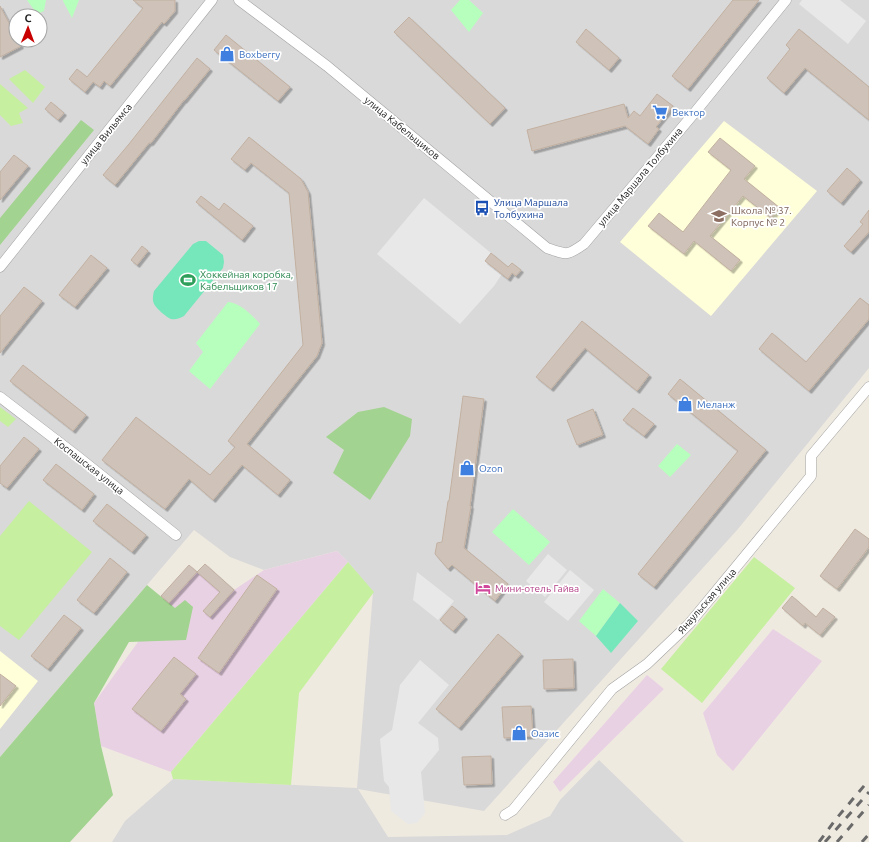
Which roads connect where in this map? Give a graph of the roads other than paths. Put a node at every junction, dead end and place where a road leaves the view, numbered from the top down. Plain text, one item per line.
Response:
1 (212, 0) edge
2 (239, 0) edge
3 (786, 0) edge
4 (565, 254) joint
5 (0, 267) edge
6 (869, 387) edge
7 (0, 397) edge
8 (176, 536) dead end
9 (505, 815) dead end

1 - 5 street, улица Вильямса
2 - 4 street, улица Кабельщиков
3 - 4 street, улица Маршала Толбухина
6 - 9 street, Янаульская улица
7 - 8 street, Коспашская улица

